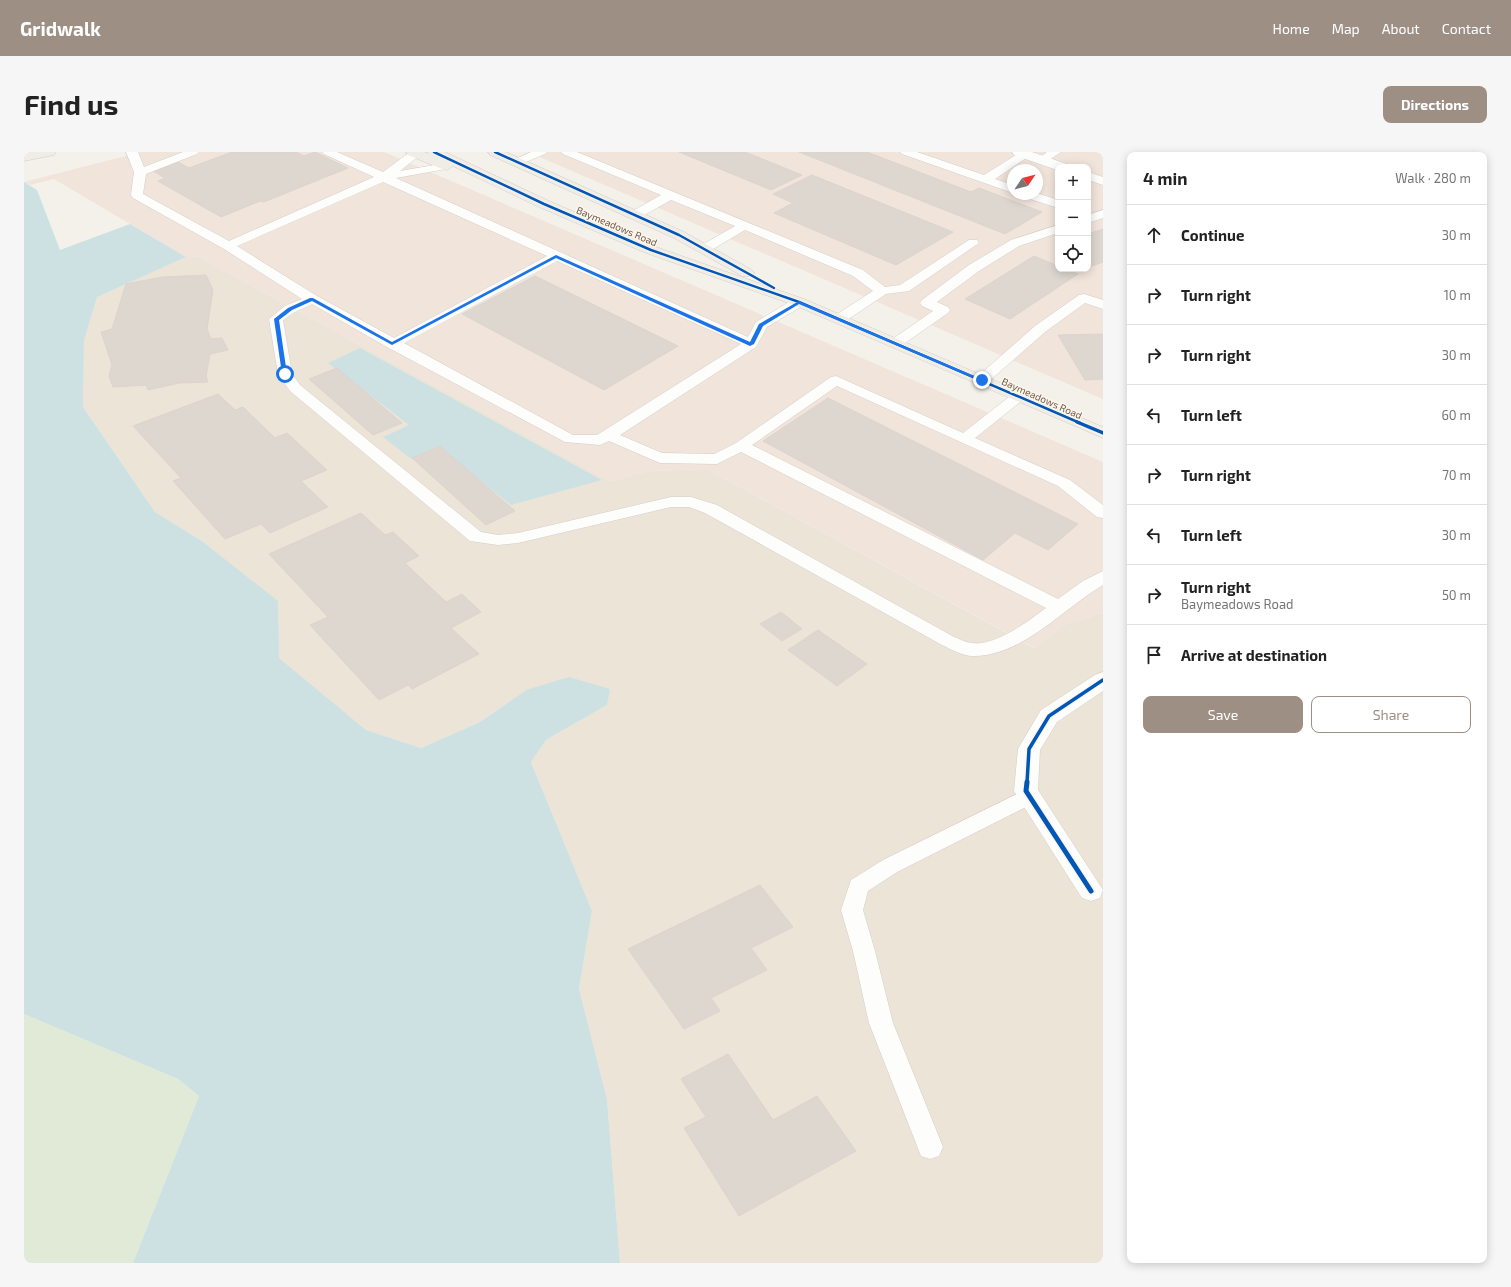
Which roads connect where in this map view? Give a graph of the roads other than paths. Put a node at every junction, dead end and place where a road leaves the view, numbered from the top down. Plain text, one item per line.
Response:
1 (49, 152) edge
2 (132, 152) edge
3 (193, 152) edge
4 (328, 152) edge
5 (434, 152) edge
6 (495, 152) edge
7 (541, 152) edge
8 (567, 152) edge
9 (906, 152) edge
10 (1055, 152) edge
11 (414, 153) edge
12 (1022, 153) edge
13 (24, 157) edge
14 (1042, 160) junction
15 (517, 162) junction
16 (1055, 165) edge
17 (446, 166) junction
18 (140, 172) junction
19 (384, 177) junction
20 (1091, 177) edge
21 (986, 180) junction
22 (1103, 181) edge
23 (1007, 187) edge
24 (672, 195) junction
25 (1043, 199) edge
26 (1055, 203) edge
27 (544, 204) junction
28 (635, 215) junction
29 (744, 226) junction
30 (1055, 230) edge
31 (973, 243) dead end
32 (228, 246) junction
33 (704, 249) junction
34 (556, 256) junction
35 (882, 291) junction
36 (312, 299) junction
37 (799, 302) junction
38 (1103, 305) edge
39 (839, 319) junction
40 (896, 343) junction
41 (392, 344) junction
42 (751, 344) junction
43 (982, 380) junction
44 (1019, 396) junction
45 (1103, 433) edge
46 (608, 435) junction
47 (964, 439) junction
48 (741, 446) junction
49 (1103, 513) edge
50 (1103, 577) edge
51 (1059, 607) junction
52 (1103, 680) edge
53 (1029, 796) junction
54 (1091, 891) dead end
55 (930, 1147) dead end

1 - 13 main road
2 - 18 lane
3 - 18 lane
4 - 19 lane
5 - 27 main road, Baymeadows Road
6 - 15 main road, Baymeadows Road
7 - 15 lane
8 - 24 lane
9 - 21 lane
10 - 14 lane
11 - 17 main road
11 - 19 lane
12 - 14 street
12 - 21 lane
14 - 16 street
15 - 28 main road, Baymeadows Road
17 - 19 lane
17 - 27 main road
18 - 32 lane
19 - 32 lane
19 - 34 lane
20 - 22 street
21 - 23 lane
24 - 28 lane
24 - 29 lane
25 - 26 lane
27 - 37 main road, Baymeadows Road
28 - 33 main road, Baymeadows Road
29 - 33 lane
29 - 35 lane
30 - 40 lane
31 - 35 lane
32 - 36 lane
33 - 37 main road, Baymeadows Road
34 - 41 lane
34 - 42 lane
35 - 39 lane
36 - 41 lane
36 - 51 lane
37 - 39 main road, Baymeadows Road
37 - 42 lane
38 - 43 lane
39 - 40 main road, Baymeadows Road
40 - 43 main road, Baymeadows Road
41 - 46 lane
42 - 46 lane
43 - 44 main road, Baymeadows Road
44 - 45 main road, Baymeadows Road
44 - 47 lane
46 - 48 lane
47 - 48 lane
47 - 49 lane
48 - 51 lane
50 - 51 lane
52 - 53 street
53 - 54 street
53 - 55 lane

